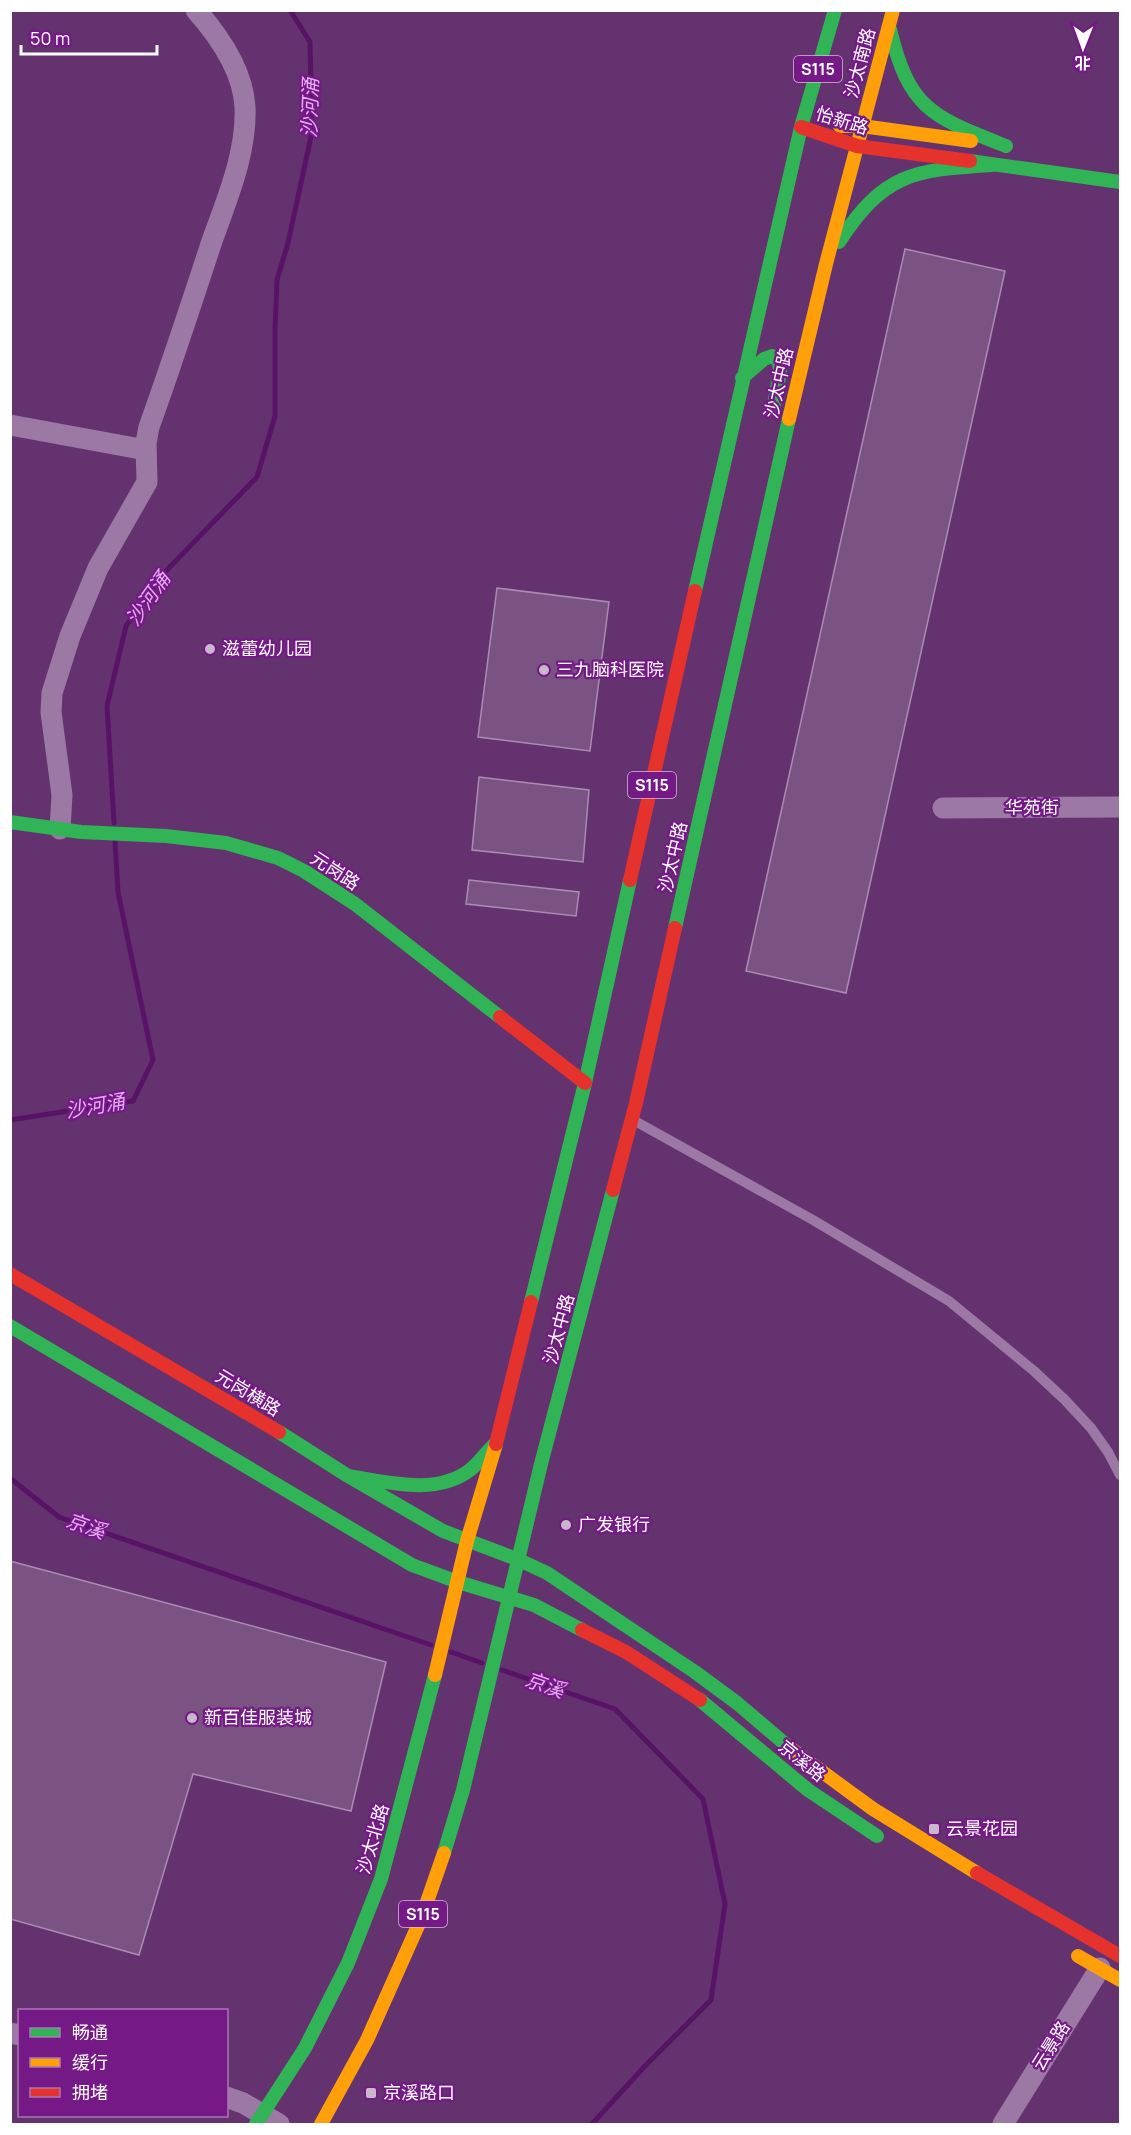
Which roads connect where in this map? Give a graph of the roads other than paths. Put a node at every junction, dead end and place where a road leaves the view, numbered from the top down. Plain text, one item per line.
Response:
1 (196, 10) edge
2 (835, 10) edge
3 (893, 10) edge
4 (862, 126) junction
5 (801, 127) junction
6 (857, 146) junction
7 (992, 165) junction
8 (1120, 182) edge
9 (826, 264) junction
10 (742, 378) junction
11 (772, 417) dead end
12 (10, 425) edge
13 (772, 437) dead end
14 (146, 450) junction
15 (779, 465) junction
16 (1120, 807) edge
17 (943, 808) dead end
18 (10, 822) edge
19 (60, 830) junction
20 (585, 1083) junction
21 (632, 1119) junction
22 (10, 1274) edge
23 (10, 1326) edge
24 (264, 1423) junction
25 (200, 1437) junction
26 (267, 1441) dead end
27 (497, 1442) junction
28 (238, 1447) dead end
29 (1120, 1475) edge
30 (348, 1476) junction
31 (467, 1541) junction
32 (519, 1560) junction
33 (458, 1582) junction
34 (510, 1598) junction
35 (892, 1846) dead end
36 (1062, 1946) dead end
37 (1120, 1956) edge
38 (1100, 1968) junction
39 (1120, 1980) edge
40 (228, 2098) edge
41 (266, 2121) edge
42 (321, 2124) edge
43 (1003, 2124) edge

1 - 14 street
2 - 5 main road, S115
3 - 4 main road, 沙太南路
3 - 4 main road, 怡新路
4 - 5 main road, 怡新路
4 - 6 main road, 沙太中路
5 - 6 main road, 怡新路
5 - 10 main road, 沙太中路 / S115
6 - 7 main road, 怡新路
6 - 9 main road, 沙太中路
7 - 8 main road, 怡新路
7 - 9 main road
9 - 15 main road, 沙太中路
10 - 11 main road
10 - 20 main road, 沙太中路 / S115
12 - 14 street
13 - 15 main road
14 - 19 street
15 - 21 main road, 沙太中路
16 - 17 street, 华苑街
18 - 19 main road, 元岗路
19 - 20 main road, 元岗路
20 - 27 main road, 沙太中路 / S115
21 - 29 lane
21 - 32 main road, 沙太中路
22 - 24 main road, 元岗横路
23 - 25 main road
24 - 26 main road
24 - 30 main road, 元岗横路
25 - 28 main road
25 - 33 main road
27 - 30 main road
27 - 31 main road, 沙太中路 / S115
30 - 31 main road, 元岗横路
31 - 32 main road, 京溪路
31 - 33 main road, 沙太北路 / S115
32 - 34 main road
32 - 37 main road, 京溪路
33 - 34 main road, 京溪路
33 - 41 main road, 沙太北路 / S115
34 - 35 main road, 京溪路
34 - 42 main road, S115
36 - 38 main road
38 - 39 main road
38 - 43 street, 云景路
40 - 41 street

